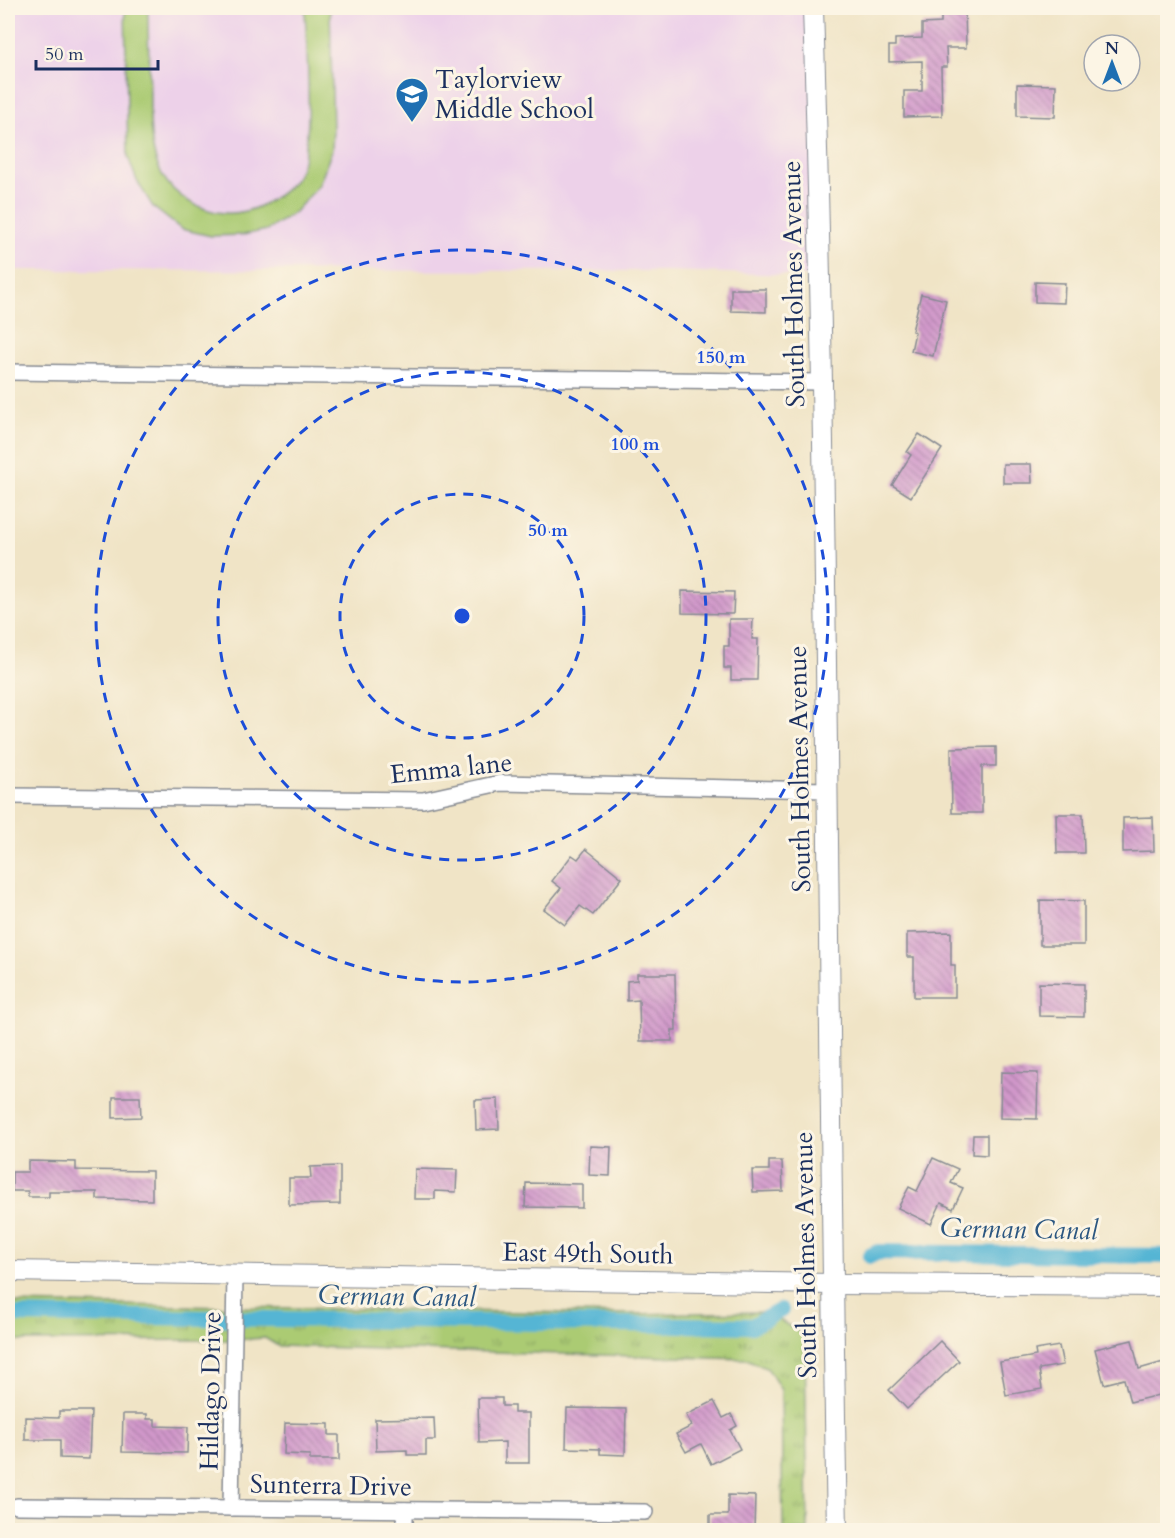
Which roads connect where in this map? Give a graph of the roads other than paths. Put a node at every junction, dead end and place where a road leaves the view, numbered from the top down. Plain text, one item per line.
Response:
1 (813, 8) edge
2 (8, 372) edge
3 (822, 382) junction
4 (827, 790) junction
5 (8, 796) edge
6 (8, 1271) edge
7 (236, 1275) junction
8 (832, 1284) junction
9 (1167, 1286) edge
10 (17, 1506) dead end
11 (231, 1508) junction
12 (405, 1510) junction
13 (645, 1512) dead end
14 (405, 1530) edge
15 (837, 1530) edge

1 - 3 street, South Holmes Avenue
2 - 3 street
3 - 4 street, South Holmes Avenue
4 - 5 street, Emma lane
4 - 8 street, South Holmes Avenue
6 - 7 street, East 49th South
7 - 8 street, East 49th South
7 - 11 street, Hildago Drive
8 - 9 street, East 49th South
8 - 15 street, South Holmes Avenue
10 - 11 street, Sunterra Drive
11 - 12 street, Sunterra Drive
12 - 13 street, Sunterra Drive
12 - 14 street

